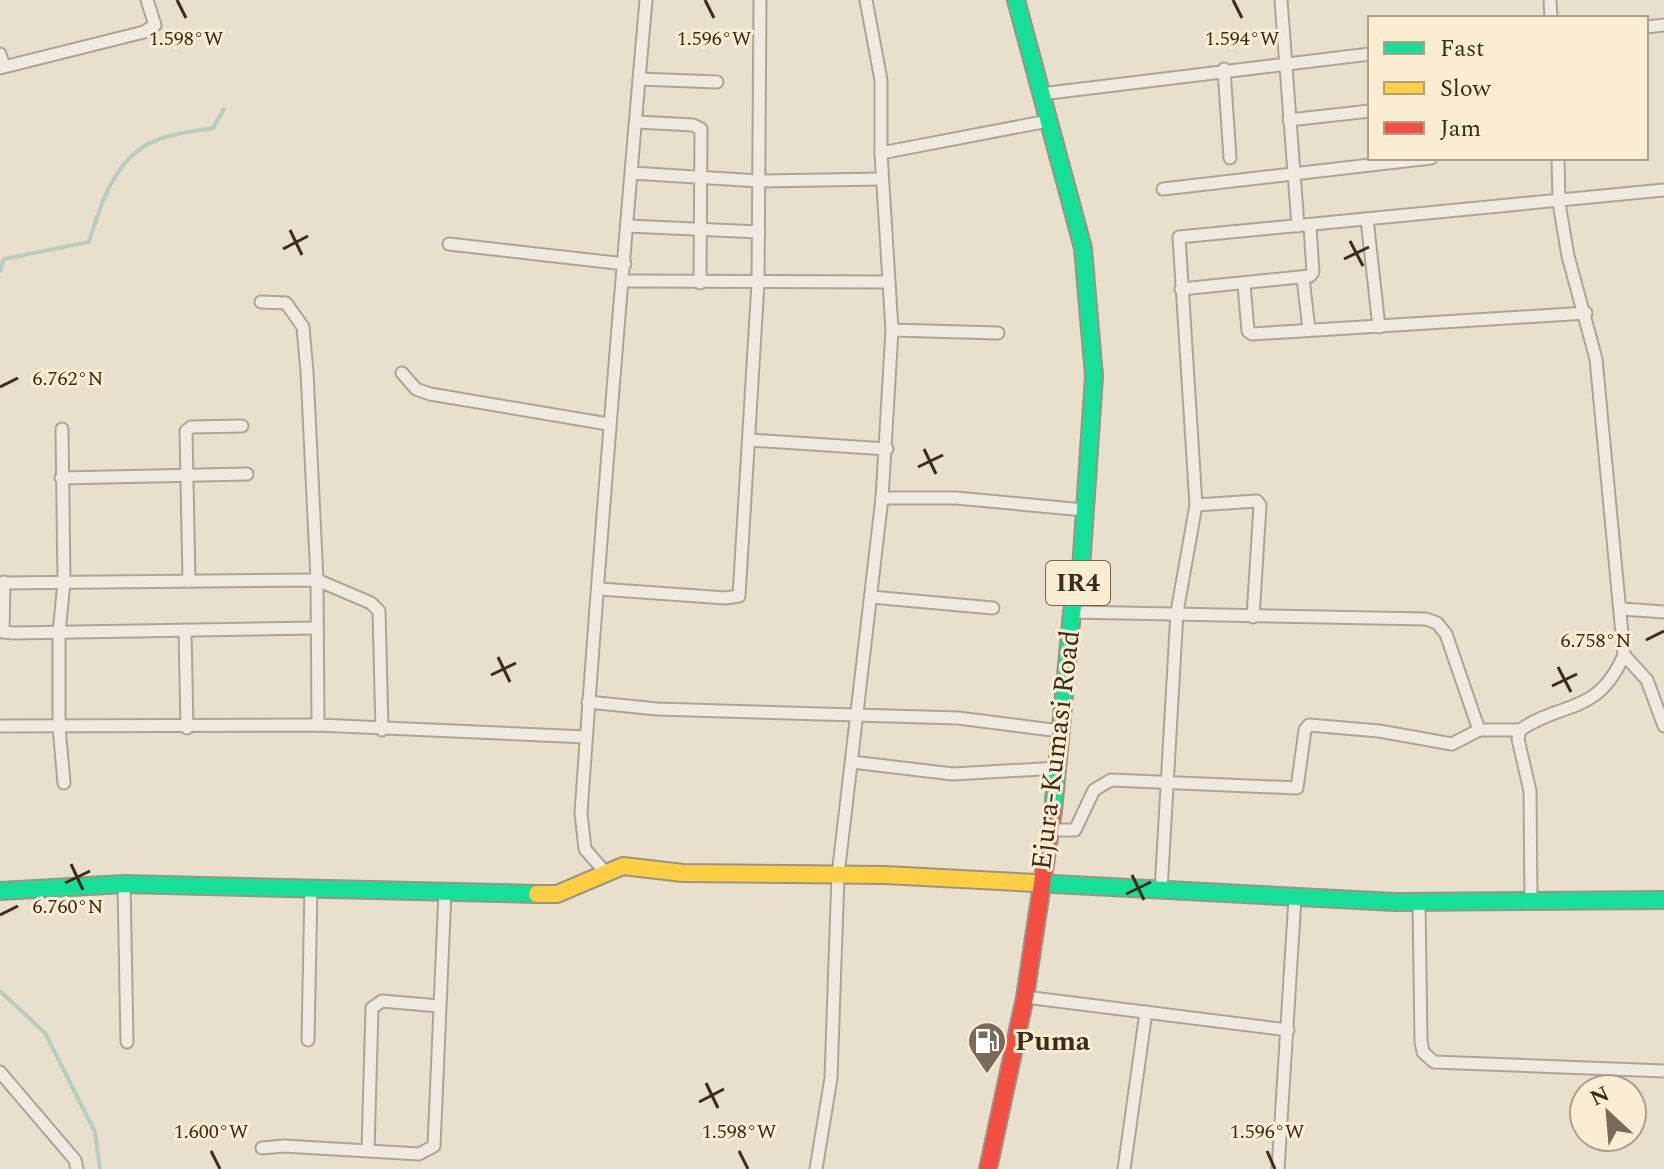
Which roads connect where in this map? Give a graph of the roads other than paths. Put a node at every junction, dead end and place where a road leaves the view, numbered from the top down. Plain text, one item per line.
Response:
1 (147, 0) edge
2 (646, 0) edge
3 (760, 0) edge
4 (866, 0) edge
5 (1016, 0) edge
6 (1282, 0) edge
7 (0, 54) edge
8 (1368, 54) edge
9 (1284, 63) junction
10 (2, 67) edge
11 (1224, 69) junction
12 (639, 79) junction
13 (717, 82) dead end
14 (1041, 94) junction
15 (1368, 111) edge
16 (1289, 120) junction
17 (1048, 121) junction
18 (637, 122) junction
19 (881, 153) junction
20 (1230, 158) dead end
21 (1413, 160) edge
22 (1558, 160) edge
23 (632, 173) junction
24 (1294, 173) junction
25 (702, 179) junction
26 (882, 179) junction
27 (759, 181) junction
28 (1163, 189) dead end
29 (1664, 190) edge
30 (1559, 203) junction
31 (1367, 219) junction
32 (628, 226) junction
33 (1304, 226) junction
34 (701, 229) junction
35 (759, 232) junction
36 (449, 244) dead end
37 (625, 264) junction
38 (1303, 278) junction
39 (624, 281) junction
40 (888, 282) junction
41 (700, 283) junction
42 (758, 283) junction
43 (1244, 285) junction
44 (1181, 289) junction
45 (261, 302) dead end
46 (1586, 313) junction
47 (1379, 327) junction
48 (892, 330) junction
49 (1309, 330) junction
50 (998, 333) dead end
51 (402, 373) dead end
52 (608, 424) junction
53 (242, 426) dead end
54 (62, 429) dead end
55 (749, 440) junction
56 (887, 449) junction
57 (247, 474) dead end
58 (186, 475) junction
59 (61, 478) junction
60 (882, 498) junction
61 (1196, 505) junction
62 (1084, 510) junction
63 (317, 580) junction
64 (189, 581) junction
65 (2, 582) edge
66 (64, 582) junction
67 (600, 589) junction
68 (871, 597) junction
69 (993, 608) dead end
70 (1622, 609) junction
71 (1072, 612) junction
72 (1177, 612) junction
73 (1664, 612) edge
74 (1253, 617) junction
75 (316, 628) junction
76 (185, 630) junction
77 (59, 633) junction
78 (1624, 655) junction
79 (588, 702) junction
80 (860, 713) junction
81 (318, 725) junction
82 (0, 726) edge
83 (1664, 726) edge
84 (59, 727) junction
85 (187, 728) junction
86 (382, 730) junction
87 (1479, 730) junction
88 (1520, 730) junction
89 (1060, 731) junction
90 (586, 737) junction
91 (852, 762) junction
92 (1058, 768) junction
93 (64, 783) dead end
94 (1167, 783) junction
95 (1051, 830) junction
96 (605, 872) junction
97 (838, 875) junction
98 (1040, 882) junction
99 (124, 884) junction
100 (311, 888) junction
101 (0, 891) edge
102 (1161, 891) junction
103 (445, 892) junction
104 (1295, 898) junction
105 (1664, 900) edge
106 (1531, 901) junction
107 (1419, 902) junction
108 (1025, 997) junction
109 (439, 1006) junction
110 (1146, 1012) junction
111 (1288, 1030) junction
112 (308, 1040) dead end
113 (127, 1042) dead end
114 (1664, 1071) edge
115 (0, 1072) edge
116 (262, 1148) dead end
117 (368, 1150) junction
118 (77, 1169) edge
119 (816, 1169) edge
120 (988, 1169) edge
121 (1124, 1169) edge
122 (1278, 1169) edge

1 - 10 street
2 - 12 street
3 - 27 street
4 - 19 street
5 - 14 street, Ejura-Kumasi Road / IR4
6 - 9 street
7 - 10 street
8 - 9 street
9 - 11 street
9 - 16 street
11 - 14 street
11 - 20 street
12 - 13 street
12 - 18 street
14 - 17 street, Ejura-Kumasi Road / IR4
15 - 16 street
16 - 24 street
17 - 19 street
17 - 62 street, Ejura-Kumasi Road / IR4
18 - 23 street
18 - 25 street
19 - 26 street
21 - 24 street
22 - 30 street
23 - 25 street
23 - 32 street
24 - 28 street
24 - 33 street
25 - 27 street
25 - 34 street
26 - 27 street
26 - 40 street
27 - 35 street
29 - 30 street
30 - 31 street
30 - 46 street
31 - 33 street
31 - 47 street
32 - 34 street
32 - 37 street
33 - 38 street
33 - 44 street
34 - 35 street
34 - 41 street
35 - 42 street
36 - 37 street
37 - 39 street
38 - 43 street
38 - 49 street
39 - 41 street
39 - 52 street
40 - 42 street
40 - 48 street
41 - 42 street
42 - 55 street
43 - 44 street
43 - 49 street
44 - 61 street
45 - 63 street
46 - 47 street
46 - 70 street
47 - 49 street
48 - 50 street
48 - 56 street
51 - 52 street
52 - 67 street
53 - 58 street
54 - 59 street
55 - 56 street
55 - 67 street
56 - 60 street
57 - 58 street
58 - 59 street
58 - 64 street
59 - 66 street
60 - 62 street
60 - 68 street
61 - 72 street
61 - 74 street
62 - 71 street, Ejura-Kumasi Road / IR4
63 - 64 street
63 - 75 street
63 - 86 street
64 - 66 street
65 - 66 street
65 - 77 street
66 - 77 street
67 - 79 street
68 - 69 street
68 - 80 street
70 - 73 street
70 - 78 street
71 - 72 street
71 - 89 street, Ejura-Kumasi Road / IR4
72 - 74 street
72 - 94 street
74 - 87 street
75 - 76 street
75 - 81 street
76 - 77 street
76 - 85 street
77 - 84 street
78 - 83 street
78 - 88 street
79 - 80 street
79 - 90 street
80 - 89 street
80 - 91 street
81 - 85 street
81 - 86 street
82 - 84 street
84 - 85 street
84 - 93 street
86 - 90 street
87 - 88 street
87 - 94 street
88 - 106 street
89 - 92 street, Ejura-Kumasi Road / IR4
90 - 96 street
91 - 92 street
91 - 97 street
92 - 95 street, Ejura-Kumasi Road / IR4
94 - 95 street
94 - 102 street
95 - 98 street, Ejura-Kumasi Road / IR4
96 - 97 street
96 - 103 street
97 - 98 street
97 - 119 street
98 - 102 street
98 - 108 street, Ejura-Kumasi Road / IR4
99 - 100 street
99 - 101 street
99 - 113 street
100 - 103 street
100 - 112 street
102 - 104 street
103 - 109 street
104 - 107 street
104 - 111 street
105 - 106 street
106 - 107 street
107 - 114 street
108 - 110 street
108 - 120 street, Ejura-Kumasi Road / IR4
109 - 117 street
109 - 117 street
110 - 111 street
110 - 121 street
111 - 122 street
115 - 118 street
116 - 117 street

